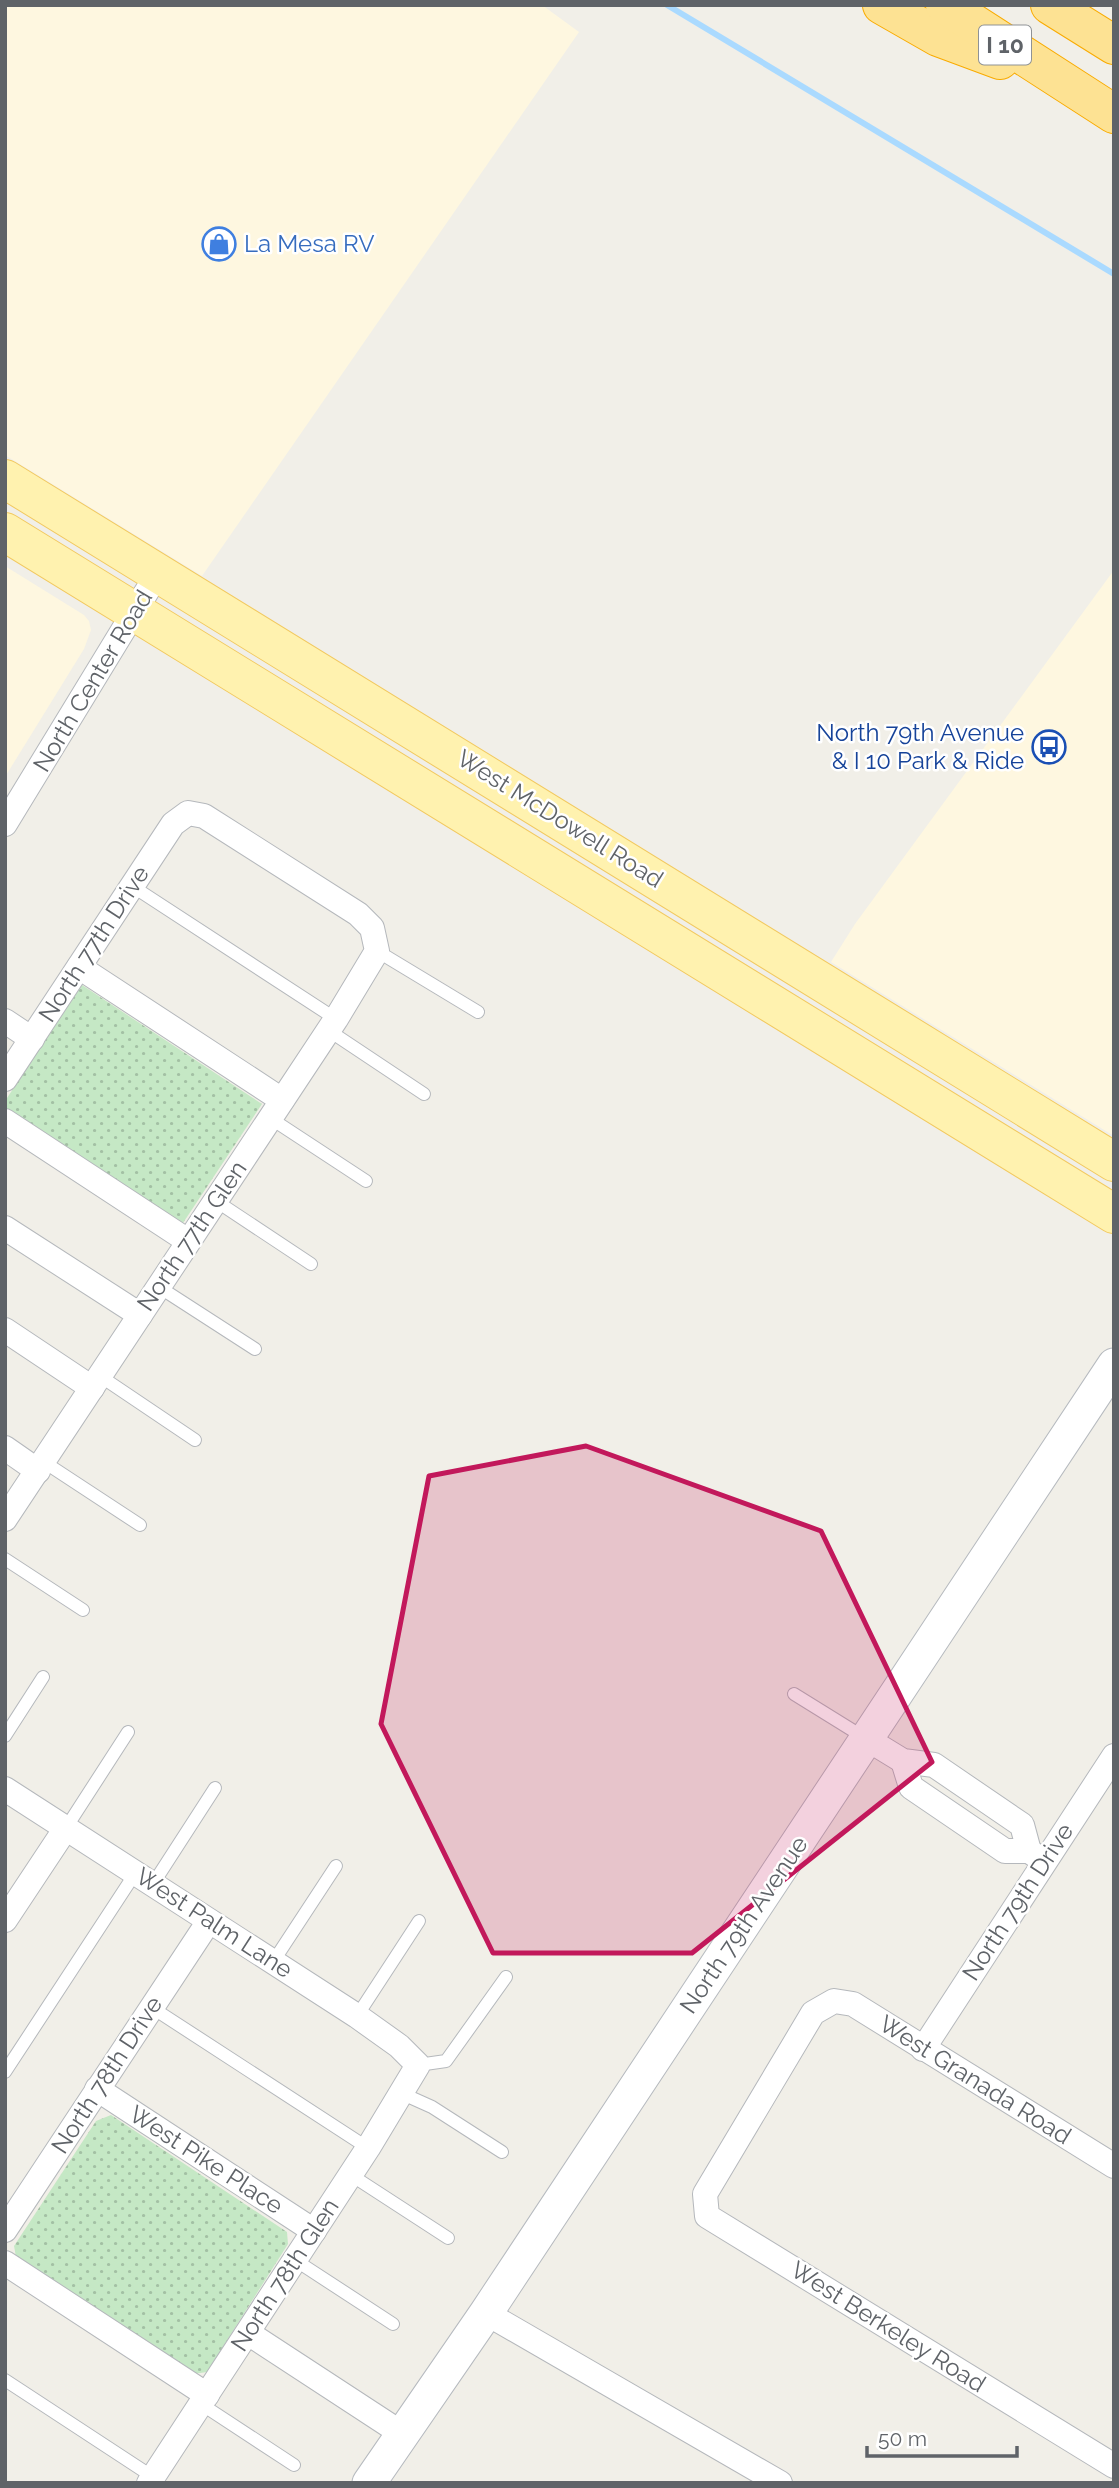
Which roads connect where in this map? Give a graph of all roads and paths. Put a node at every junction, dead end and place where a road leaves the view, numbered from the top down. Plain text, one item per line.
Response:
1 (882, 5) edge
2 (945, 5) edge
3 (1050, 5) edge
4 (1114, 45) edge
5 (1065, 85) junction
6 (1114, 114) edge
7 (5, 479) edge
8 (5, 531) edge
9 (158, 573) junction
10 (137, 612) junction
11 (5, 824) edge
12 (590, 837) junction
13 (565, 875) junction
14 (132, 886) junction
15 (663, 935) junction
16 (377, 951) junction
17 (79, 967) junction
18 (847, 996) junction
19 (478, 1012) dead end
20 (5, 1021) edge
21 (332, 1025) junction
22 (32, 1039) junction
23 (5, 1079) edge
24 (424, 1094) dead end
25 (276, 1109) junction
26 (5, 1121) edge
27 (1114, 1162) edge
28 (366, 1181) dead end
29 (216, 1201) junction
30 (1114, 1214) edge
31 (5, 1228) edge
32 (188, 1241) junction
33 (312, 1264) dead end
34 (159, 1286) junction
35 (140, 1315) junction
36 (5, 1330) edge
37 (255, 1349) dead end
38 (1114, 1365) edge
39 (96, 1382) junction
40 (195, 1440) dead end
41 (5, 1448) edge
42 (41, 1466) junction
43 (5, 1519) edge
44 (140, 1525) dead end
45 (5, 1559) edge
46 (83, 1610) dead end
47 (43, 1677) dead end
48 (794, 1694) dead end
49 (128, 1732) dead end
50 (5, 1736) edge
51 (867, 1739) junction
52 (1114, 1756) edge
53 (5, 1788) edge
54 (215, 1788) dead end
55 (66, 1828) junction
56 (1037, 1857) junction
57 (335, 1866) dead end
58 (144, 1878) junction
59 (5, 1920) edge
60 (209, 1921) junction
61 (419, 1921) dead end
62 (273, 1962) junction
63 (506, 1977) dead end
64 (151, 2007) junction
65 (357, 2016) junction
66 (923, 2049) junction
67 (418, 2065) junction
68 (5, 2072) edge
69 (97, 2089) junction
70 (403, 2094) junction
71 (368, 2148) junction
72 (502, 2152) dead end
73 (1114, 2166) edge
74 (351, 2175) junction
75 (706, 2205) joint
76 (5, 2230) edge
77 (314, 2231) junction
78 (448, 2238) dead end
79 (295, 2260) junction
80 (5, 2263) edge
81 (486, 2313) junction
82 (393, 2324) dead end
83 (248, 2333) junction
84 (5, 2380) edge
85 (204, 2400) junction
86 (401, 2433) junction
87 (294, 2465) dead end
88 (1114, 2466) edge
89 (151, 2480) edge
90 (369, 2483) edge
91 (780, 2483) edge

1 - 5 highway
2 - 5 highway, I 10
3 - 4 highway
5 - 6 highway, I 10
7 - 9 main road, West McDowell Road
8 - 10 main road, West McDowell Road
9 - 10 street, North Center Road
9 - 12 main road, West McDowell Road
10 - 11 street, North Center Road
10 - 13 main road, West McDowell Road
12 - 13 main road
12 - 18 main road, West McDowell Road
13 - 15 main road, West McDowell Road
14 - 16 street, North 77th Drive
14 - 17 street, North 77th Drive
14 - 21 lane
15 - 18 main road
15 - 30 main road, West McDowell Road
16 - 19 lane
16 - 21 street, North 77th Glen
17 - 22 street, North 77th Drive
17 - 25 street
18 - 27 main road, West McDowell Road
20 - 22 street
21 - 24 lane
21 - 25 street, North 77th Glen
22 - 23 street, North 77th Drive
25 - 28 lane
25 - 29 street, North 77th Glen
26 - 32 street
29 - 32 street, North 77th Glen
29 - 33 lane
31 - 35 street
32 - 34 street, North 77th Glen
34 - 35 street, North 77th Glen
34 - 37 lane
35 - 39 street, North 77th Glen
36 - 39 street
38 - 51 street, North 79th Avenue
39 - 40 lane
39 - 42 street, North 77th Glen
41 - 42 street
42 - 43 street, North 77th Glen
42 - 44 lane
45 - 46 lane
47 - 50 lane
48 - 51 lane
49 - 55 lane
51 - 56 street
51 - 81 street, North 79th Avenue
52 - 56 street, North 79th Drive
53 - 55 street, West Palm Lane
54 - 58 lane
55 - 58 street, West Palm Lane
55 - 59 street
56 - 66 street, North 79th Drive
57 - 62 lane
58 - 60 street, West Palm Lane
58 - 68 lane
60 - 62 street, West Palm Lane
60 - 64 street, North 78th Drive
61 - 65 lane
62 - 65 street, West Palm Lane
63 - 67 lane
64 - 69 street, North 78th Drive
64 - 71 lane
65 - 67 street, West Palm Lane
66 - 73 street, West Granada Road
66 - 75 street, West Granada Road
67 - 70 street, North 78th Glen
69 - 76 street, North 78th Drive
69 - 77 street, West Pike Place
70 - 71 street, North 78th Glen
70 - 72 lane
71 - 74 street, North 78th Glen
74 - 77 street, North 78th Glen
74 - 78 lane
75 - 88 street, West Berkeley Road
77 - 79 street, North 78th Glen
79 - 82 lane
79 - 83 street, North 78th Glen
80 - 85 street
81 - 86 street, North 79th Avenue
81 - 91 street
83 - 85 street, North 78th Glen
83 - 86 street
84 - 89 lane
85 - 87 lane
85 - 89 street, North 78th Glen
86 - 90 street, North 79th Avenue

